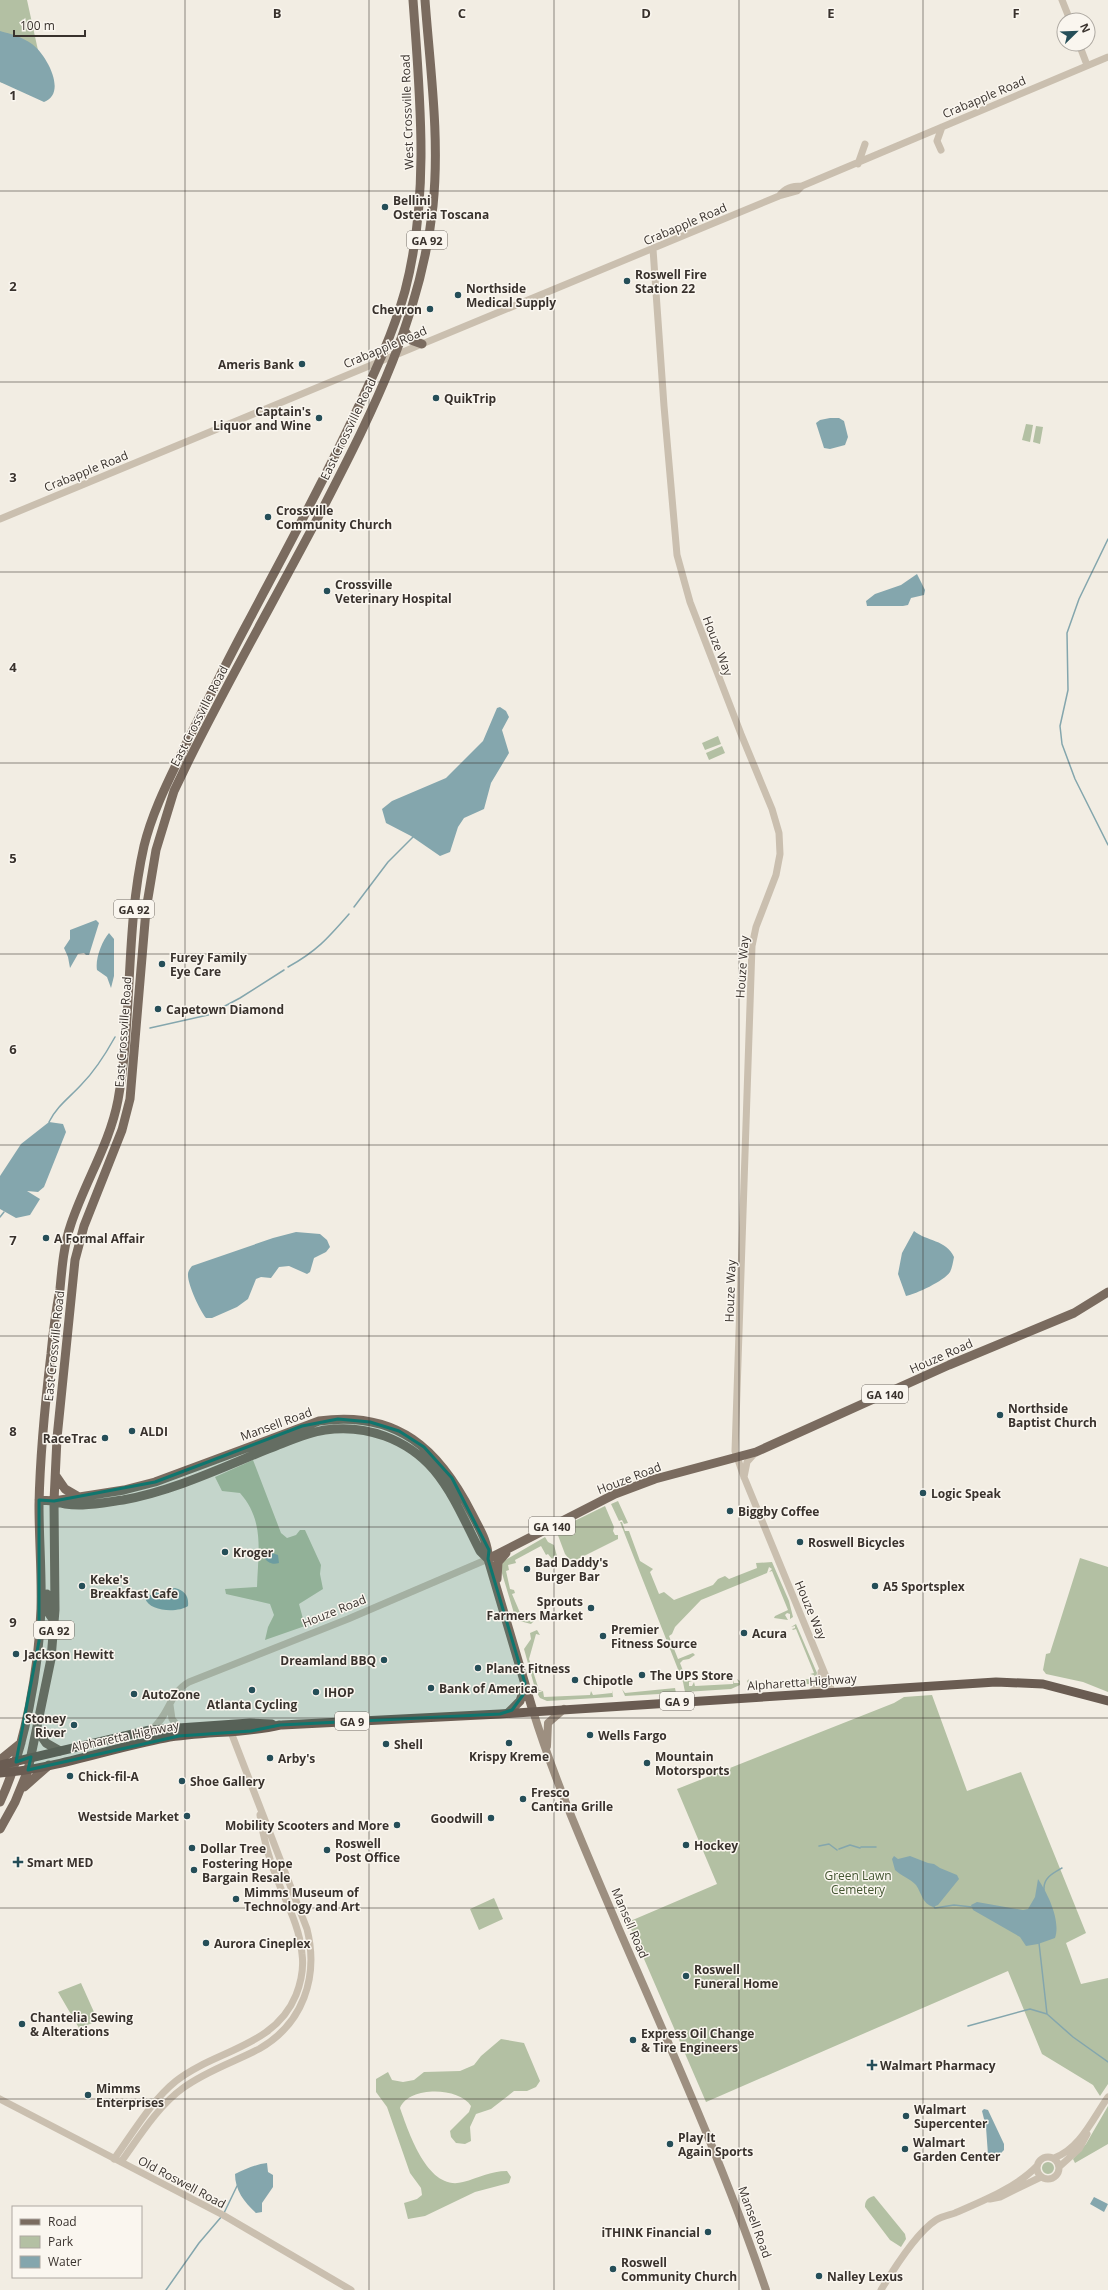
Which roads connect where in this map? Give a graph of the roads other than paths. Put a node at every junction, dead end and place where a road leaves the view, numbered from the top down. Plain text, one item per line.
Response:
1 (413, 0) edge
2 (425, 0) edge
3 (1062, 0) edge
4 (1067, 12) edge
5 (1082, 53) joint
6 (1108, 57) edge
7 (1087, 65) junction
8 (1075, 70) junction
9 (942, 127) junction
10 (865, 144) dead end
11 (941, 150) dead end
12 (858, 164) junction
13 (653, 249) junction
14 (404, 330) junction
15 (422, 344) junction
16 (397, 354) junction
17 (379, 362) junction
18 (0, 519) edge
19 (1108, 1292) edge
20 (345, 1419) junction
21 (344, 1429) junction
22 (754, 1453) junction
23 (737, 1458) junction
24 (55, 1474) junction
25 (744, 1477) junction
26 (39, 1500) junction
27 (75, 1500) junction
28 (54, 1501) junction
29 (54, 1526) junction
30 (485, 1541) junction
31 (513, 1547) junction
32 (40, 1553) junction
33 (488, 1559) junction
34 (496, 1584) junction
35 (54, 1621) junction
36 (819, 1658) junction
37 (525, 1683) junction
38 (832, 1691) junction
39 (810, 1693) junction
40 (1086, 1694) junction
41 (1108, 1696) edge
42 (1108, 1701) edge
43 (170, 1704) junction
44 (564, 1709) junction
45 (533, 1711) junction
46 (508, 1713) junction
47 (179, 1727) junction
48 (230, 1728) junction
49 (152, 1729) junction
50 (37, 1730) junction
51 (21, 1742) junction
52 (60, 1751) junction
53 (546, 1753) junction
54 (31, 1757) junction
55 (0, 1760) edge
56 (16, 1762) junction
57 (0, 1764) edge
58 (49, 1765) junction
59 (28, 1770) junction
60 (12, 1772) junction
61 (0, 1773) edge
62 (20, 1791) junction
63 (0, 1802) edge
64 (0, 1829) edge
65 (1108, 2097) edge
66 (0, 2099) edge
67 (1093, 2117) junction
68 (1054, 2158) junction
69 (117, 2161) junction
70 (1037, 2166) junction
71 (1059, 2167) junction
72 (1041, 2177) junction
73 (984, 2200) junction
74 (351, 2290) edge
75 (766, 2290) edge
76 (881, 2290) edge

1 - 17 main road, West Crossville Road / GA 92
2 - 14 main road, West Crossville Road / GA 92
3 - 4 street
5 - 7 street
5 - 8 street
6 - 7 street, Crabapple Road
7 - 8 street, Crabapple Road
8 - 9 street, Crabapple Road
9 - 11 street
9 - 12 street, Crabapple Road
10 - 12 street
12 - 13 street, Crabapple Road
13 - 15 street, Crabapple Road
13 - 23 street, Houze Way
14 - 15 main road
14 - 16 main road, West Crossville Road / GA 92
15 - 16 street, Crabapple Road
16 - 17 street, Crabapple Road
16 - 24 main road, East Crossville Road / GA 92
17 - 18 street, Crabapple Road
17 - 26 main road, East Crossville Road / GA 92
19 - 22 main road, Houze Road / GA 140
20 - 21 main road
20 - 27 main road, Mansell Road
20 - 30 main road, Mansell Road
21 - 27 main road, Mansell Road
21 - 33 main road, Mansell Road
22 - 23 main road, Houze Road / GA 140
22 - 25 street
23 - 25 street, Houze Way
23 - 31 main road, Houze Road / GA 140
24 - 27 main road
24 - 28 main road, East Crossville Road / GA 92
25 - 36 street, Houze Way
26 - 28 main road, Mansell Road
26 - 32 main road, East Crossville Road / GA 92
27 - 28 main road, Mansell Road
27 - 29 main road
28 - 29 main road, East Crossville Road / GA 92
29 - 35 main road, East Crossville Road / GA 92
30 - 31 main road
30 - 33 main road, Mansell Road
31 - 33 main road, Houze Road / GA 140
31 - 34 main road
32 - 35 main road
32 - 51 main road, East Crossville Road / GA 92
33 - 34 main road, Mansell Road
33 - 43 street, Houze Road
34 - 37 main road, Mansell Road
35 - 50 main road, East Crossville Road / GA 92
36 - 38 street, Houze Way
36 - 39 street
37 - 45 main road, Mansell Road
37 - 46 main road
38 - 39 highway, Alpharetta Highway / GA 9
38 - 40 highway, Alpharetta Highway / GA 9
39 - 44 highway, Alpharetta Highway / GA 9
40 - 41 highway
40 - 42 highway, Alpharetta Highway / GA 9
43 - 47 street
43 - 49 street, Houze Road
44 - 45 highway, Alpharetta Highway / GA 9
44 - 53 main road
45 - 46 highway, Alpharetta Highway / GA 9
45 - 53 main road, Mansell Road
46 - 48 highway, Alpharetta Highway / GA 9
47 - 48 highway, Alpharetta Highway / GA 9
47 - 49 highway, Alpharetta Highway / GA 9
48 - 58 highway, Alpharetta Highway / GA 9
48 - 69 street
49 - 52 highway, Alpharetta Highway / GA 9
50 - 52 main road
50 - 54 main road, East Crossville Road / GA 92
51 - 55 main road
51 - 56 main road, East Crossville Road / GA 92
52 - 54 highway, Alpharetta Highway / GA 9
53 - 75 main road, Mansell Road
54 - 56 highway, Alpharetta Highway / GA 9
54 - 59 main road, GA 92
56 - 57 highway, Alpharetta Highway / GA 9
56 - 60 main road, East Crossville Road
58 - 59 highway, Alpharetta Highway / GA 9
58 - 62 main road
59 - 60 highway, Alpharetta Highway / GA 9
59 - 62 main road, GA 92
60 - 61 highway, Alpharetta Highway / GA 9
60 - 63 main road, East Crossville Road
62 - 64 main road
65 - 67 street
66 - 69 street, Old Roswell Road
67 - 68 street
67 - 71 street
68 - 70 street
68 - 71 street
69 - 74 street, Old Roswell Road
70 - 72 street
70 - 73 street
71 - 72 street
72 - 73 street
73 - 76 street

